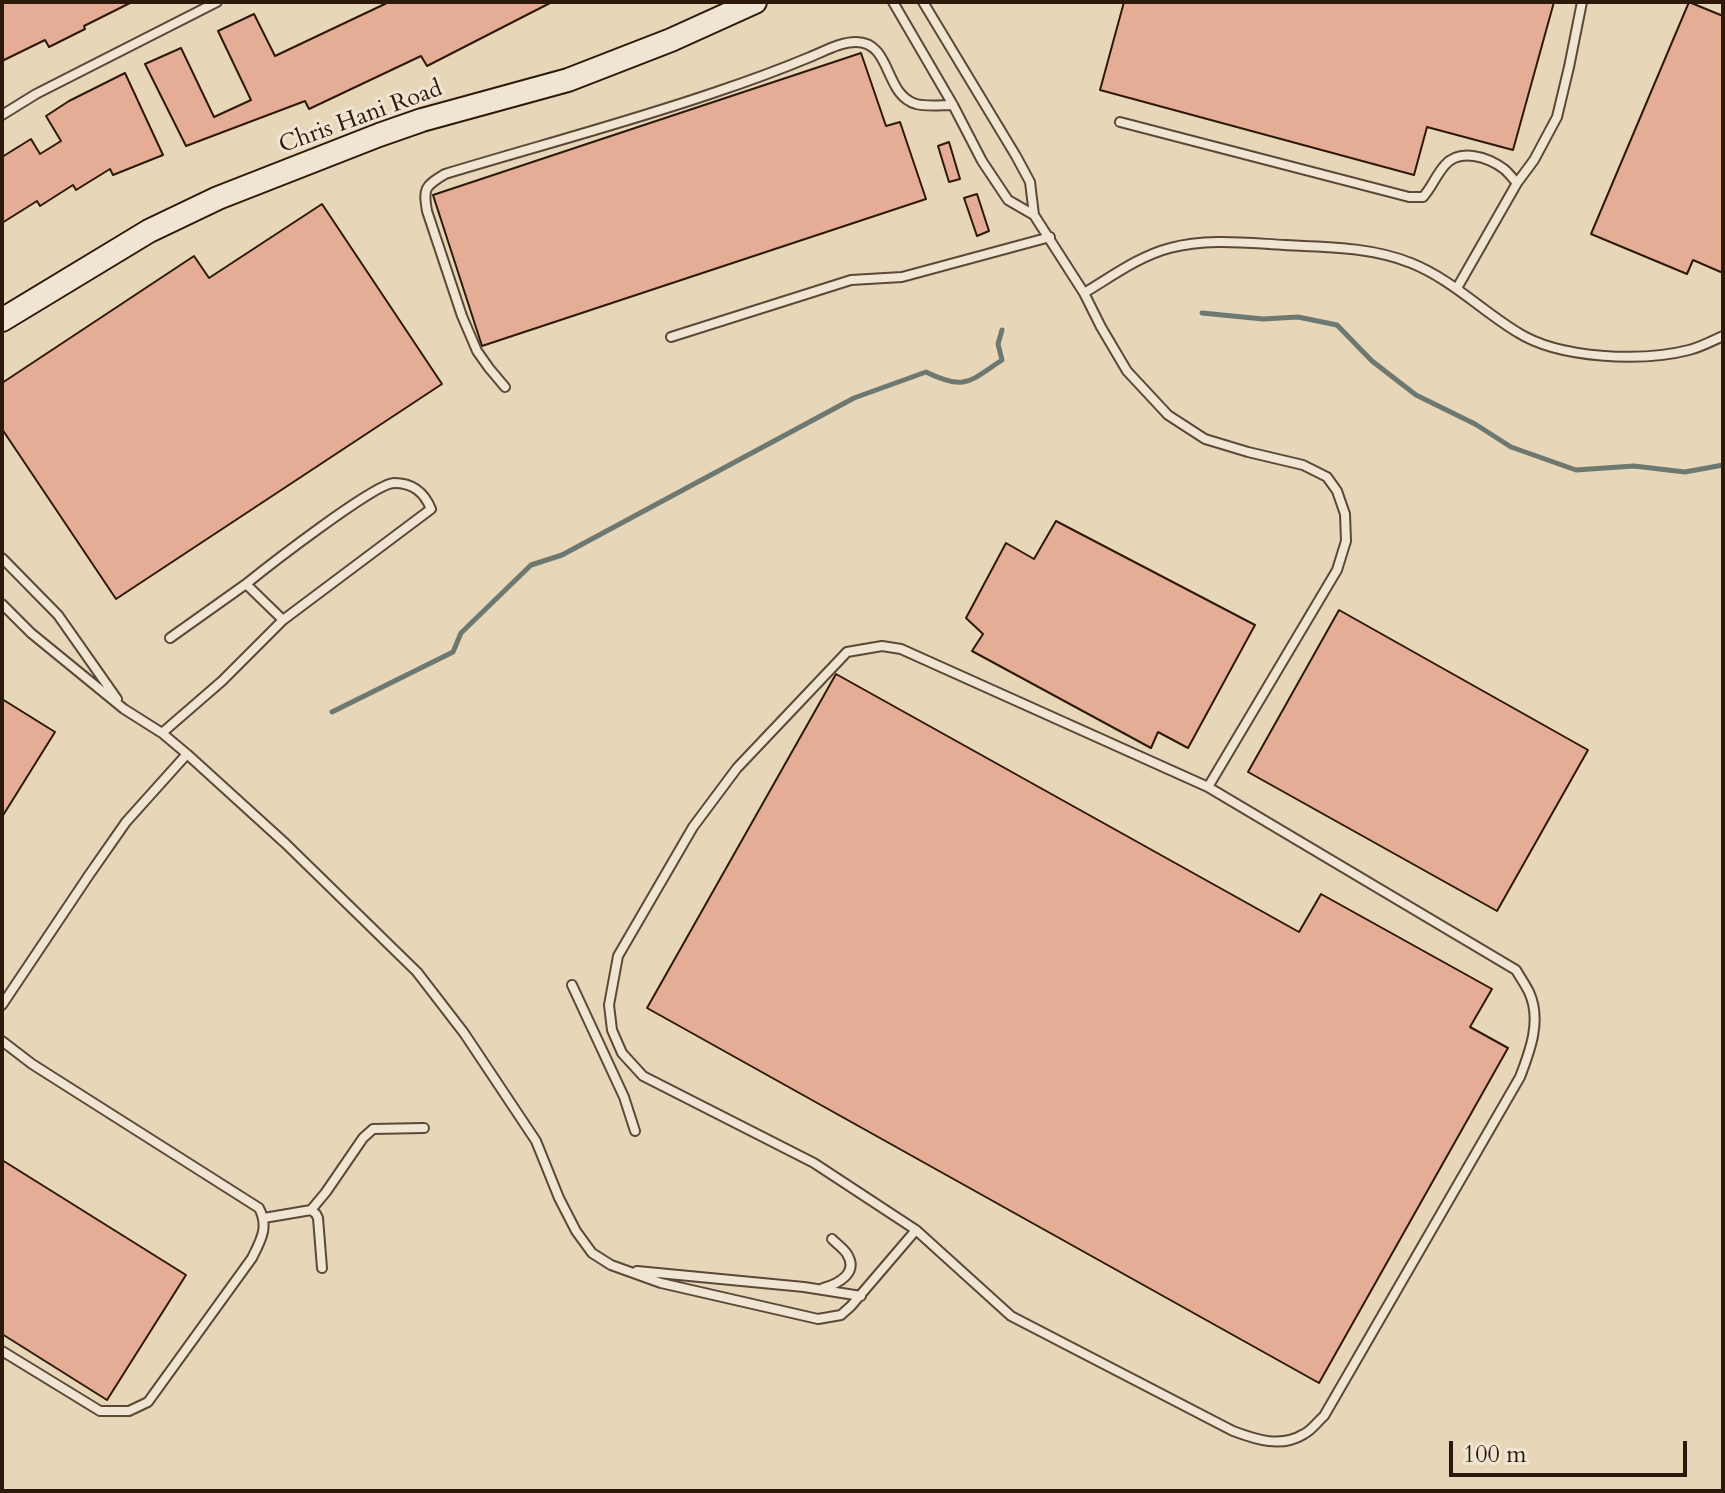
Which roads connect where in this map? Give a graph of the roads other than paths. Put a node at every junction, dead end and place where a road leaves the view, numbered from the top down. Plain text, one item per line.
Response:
1 (217, 2) edge
2 (755, 2) edge
3 (893, 2) edge
4 (923, 2) edge
5 (1582, 2) edge
6 (953, 105) junction
7 (2, 115) edge
8 (1120, 122) dead end
9 (1517, 183) junction
10 (1034, 215) junction
11 (1050, 237) junction
12 (1457, 288) junction
13 (1084, 293) junction
14 (2, 320) edge
15 (1723, 336) edge
16 (671, 337) dead end
17 (505, 387) dead end
18 (2, 558) edge
19 (246, 584) junction
20 (2, 604) edge
21 (283, 620) junction
22 (170, 638) dead end
23 (124, 709) junction
24 (162, 733) junction
25 (187, 754) junction
26 (1208, 787) junction
27 (572, 985) dead end
28 (2, 1005) edge
29 (2, 1041) edge
30 (424, 1128) dead end
31 (635, 1131) dead end
32 (311, 1210) junction
33 (264, 1218) junction
34 (916, 1230) junction
35 (832, 1239) dead end
36 (322, 1268) dead end
37 (624, 1270) junction
38 (818, 1289) junction
39 (861, 1296) junction
40 (2, 1351) edge

1 - 7 lane
2 - 14 street, Chris Hani Road
3 - 6 lane
4 - 10 lane
5 - 9 lane
6 - 10 lane
6 - 17 lane
8 - 9 lane
9 - 12 lane
10 - 11 lane
11 - 13 lane
11 - 16 lane
12 - 13 lane
12 - 15 lane
13 - 26 lane
18 - 23 lane
19 - 21 lane
19 - 21 lane
19 - 22 lane
20 - 23 lane
21 - 24 lane
23 - 24 lane
24 - 25 lane
25 - 28 lane
25 - 37 lane
26 - 34 lane
26 - 34 lane
27 - 31 lane
29 - 33 lane
30 - 32 lane
32 - 33 lane
32 - 36 lane
33 - 40 lane
34 - 39 lane
35 - 38 lane
37 - 38 lane
37 - 39 lane
38 - 39 lane

